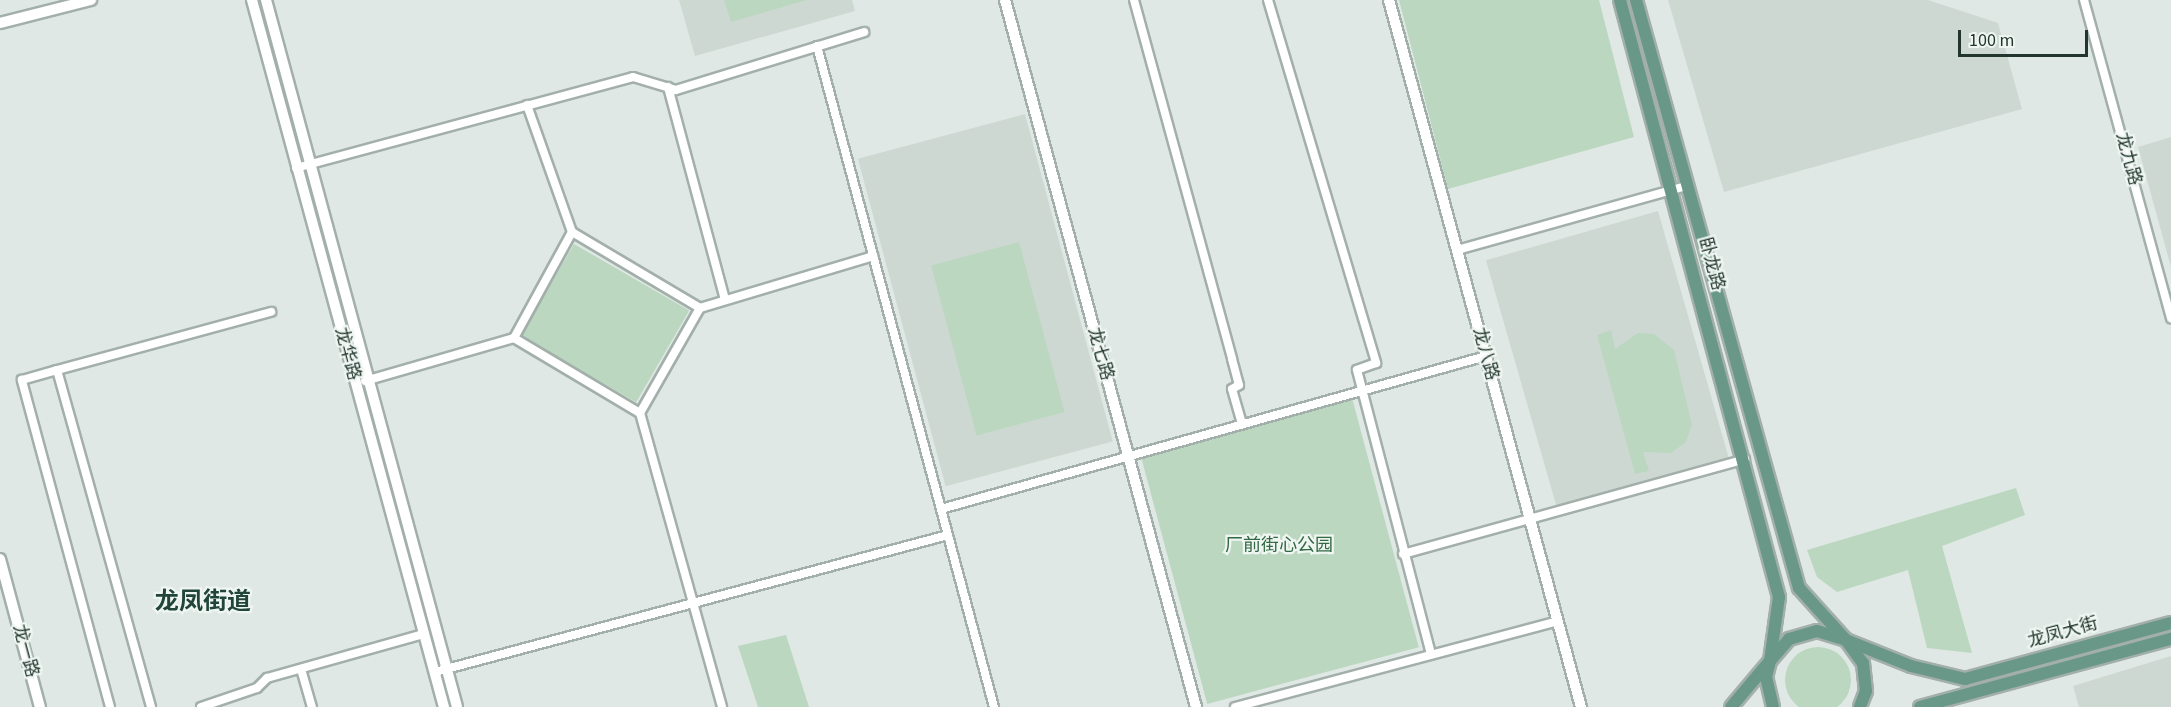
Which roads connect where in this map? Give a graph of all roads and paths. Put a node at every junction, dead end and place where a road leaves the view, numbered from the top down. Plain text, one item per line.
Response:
1 (91, 0) edge
2 (252, 0) edge
3 (266, 0) edge
4 (1005, 0) edge
5 (1134, 0) edge
6 (1268, 0) edge
7 (1389, 0) edge
8 (1620, 0) edge
9 (1636, 0) edge
10 (2084, 0) edge
11 (0, 22) edge
12 (864, 32) dead end
13 (817, 46) junction
14 (668, 87) junction
15 (527, 105) junction
16 (310, 164) junction
17 (296, 168) junction
18 (1686, 186) junction
19 (1673, 189) junction
20 (572, 232) junction
21 (1457, 250) junction
22 (873, 256) junction
23 (725, 300) junction
24 (700, 308) junction
25 (271, 312) dead end
26 (2171, 318) edge
27 (514, 338) junction
28 (1486, 356) junction
29 (57, 370) junction
30 (369, 380) junction
31 (356, 384) junction
32 (1363, 390) junction
33 (640, 413) junction
34 (1242, 423) junction
35 (1128, 454) junction
36 (1745, 459) junction
37 (941, 509) junction
38 (1530, 519) junction
39 (948, 535) junction
40 (1403, 554) junction
41 (0, 559) edge
42 (4, 591) edge
43 (693, 603) junction
44 (1558, 621) junction
45 (2171, 623) edge
46 (424, 634) junction
47 (2171, 639) edge
48 (1846, 640) junction
49 (1431, 655) junction
50 (1770, 661) junction
51 (301, 669) junction
52 (447, 669) junction
53 (435, 672) junction
54 (40, 707) edge
55 (110, 707) edge
56 (151, 707) edge
57 (201, 707) edge
58 (312, 707) edge
59 (444, 707) edge
60 (457, 707) edge
61 (722, 707) edge
62 (994, 707) edge
63 (1196, 707) edge
64 (1236, 707) edge
65 (1581, 707) edge
66 (1731, 707) edge
67 (1773, 707) edge
68 (1860, 707) edge
69 (1920, 707) edge

1 - 11 street
2 - 17 street, 龙华路
3 - 16 street
4 - 35 street, 龙七路
5 - 34 street
6 - 32 street
7 - 21 street, 龙八路
8 - 19 main road, 卧龙路
9 - 18 main road, 卧龙路
10 - 26 street, 龙九路
12 - 13 street
13 - 14 street
13 - 22 street
14 - 15 street
14 - 23 street
15 - 16 street
15 - 20 street
16 - 17 street
16 - 30 street
17 - 31 street, 龙华路
18 - 19 street
18 - 48 main road, 卧龙路
19 - 21 street
19 - 36 main road, 卧龙路
20 - 24 street
20 - 27 street
21 - 28 street, 龙八路
22 - 23 street
22 - 37 street
23 - 24 street
24 - 33 street
25 - 29 street
27 - 30 street
27 - 33 street
28 - 32 street
28 - 38 street, 龙八路
29 - 55 street
29 - 56 street
30 - 31 street
30 - 52 street
31 - 46 street, 龙华路
32 - 34 street
32 - 40 street
33 - 43 street
34 - 35 street
35 - 37 street
35 - 63 street, 龙七路
36 - 38 street
36 - 50 main road, 卧龙路
37 - 39 street
38 - 40 street
38 - 44 street, 龙八路
39 - 43 street
39 - 62 street
40 - 49 street
41 - 42 street, 龙一路
42 - 54 street, 龙一路
43 - 52 street
43 - 61 street
44 - 49 street
44 - 65 street, 龙八路
45 - 48 main road, 龙凤大街
46 - 51 street
46 - 53 street, 龙华路
47 - 69 main road, 龙凤大街
48 - 50 main road
48 - 68 main road
49 - 64 street
50 - 66 main road
50 - 67 main road, 卧龙路
51 - 57 street
51 - 58 street
52 - 53 street
52 - 60 street
53 - 59 street, 龙华路

